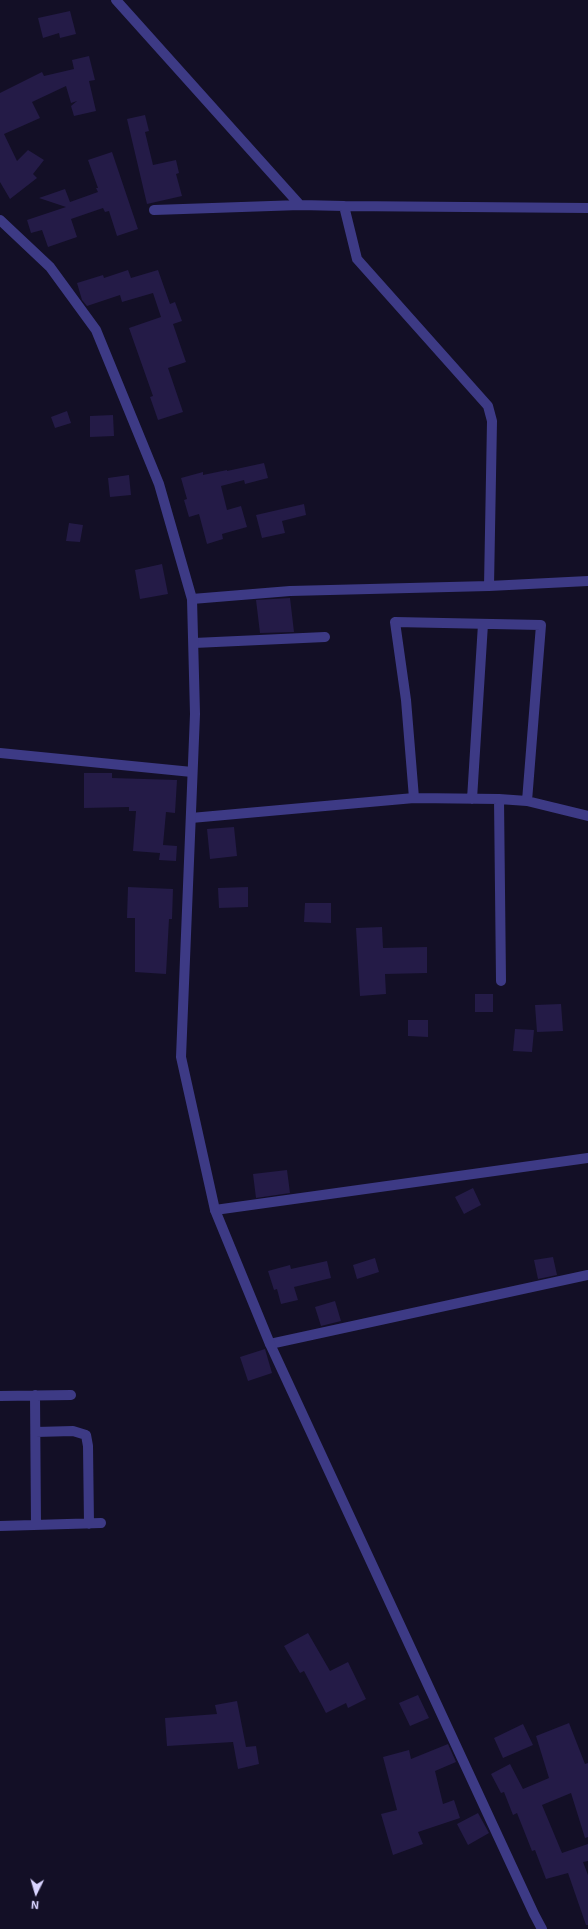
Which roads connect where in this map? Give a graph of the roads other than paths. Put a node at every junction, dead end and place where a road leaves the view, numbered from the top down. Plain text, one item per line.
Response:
1 (116, 0) edge
2 (300, 205) junction
3 (344, 206) junction
4 (588, 208) edge
5 (154, 210) dead end
6 (0, 220) edge
7 (588, 582) edge
8 (489, 586) junction
9 (192, 599) junction
10 (483, 624) junction
11 (325, 637) dead end
12 (194, 643) junction
13 (0, 753) edge
14 (192, 772) junction
15 (414, 798) junction
16 (472, 799) junction
17 (499, 799) junction
18 (527, 801) junction
19 (588, 816) edge
20 (191, 818) junction
21 (502, 981) dead end
22 (588, 1158) edge
23 (215, 1210) junction
24 (588, 1275) edge
25 (270, 1344) junction
26 (35, 1395) junction
27 (71, 1395) dead end
28 (0, 1396) edge
29 (36, 1432) junction
30 (101, 1523) dead end
31 (89, 1524) junction
32 (36, 1525) junction
33 (0, 1526) edge
34 (542, 1929) edge

1 - 2 street
2 - 3 street
2 - 5 street
3 - 4 street
3 - 8 street
6 - 9 street
7 - 8 street
8 - 9 street
9 - 12 street
10 - 15 street
10 - 16 street
10 - 18 street
11 - 12 street
12 - 14 street
13 - 14 street
14 - 20 street
15 - 16 street
15 - 20 street
16 - 17 street
17 - 18 street
17 - 21 street
18 - 19 street
20 - 23 street
22 - 23 street
23 - 25 street
24 - 25 street
25 - 34 street
26 - 27 street
26 - 28 street
26 - 29 street
29 - 31 street
29 - 32 street
30 - 31 street
31 - 32 street
32 - 33 street

